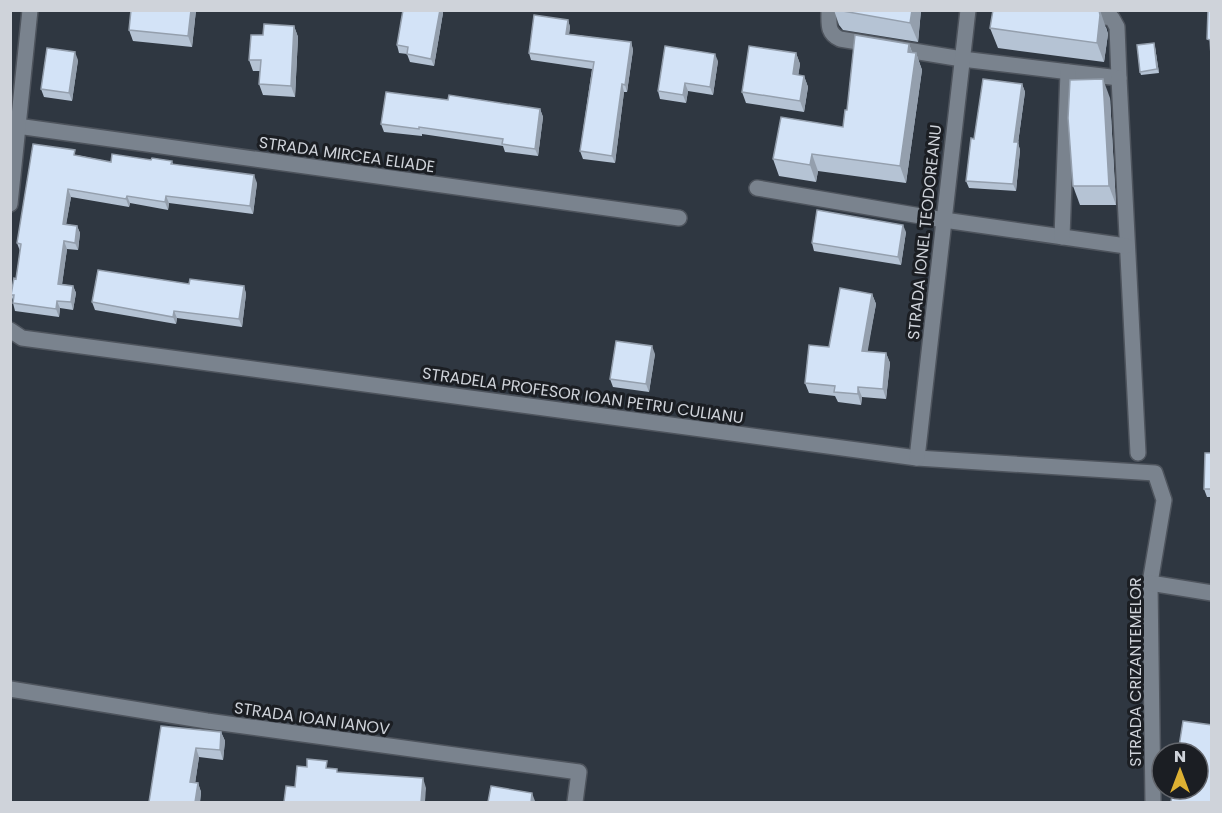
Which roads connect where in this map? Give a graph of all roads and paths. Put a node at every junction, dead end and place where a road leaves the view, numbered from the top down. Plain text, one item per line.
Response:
1 (30, 10) edge
2 (830, 10) edge
3 (968, 10) edge
4 (1062, 10) edge
5 (962, 59) junction
6 (1068, 72) junction
7 (1119, 78) junction
8 (15, 126) edge
9 (757, 188) dead end
10 (10, 204) edge
11 (679, 218) dead end
12 (944, 220) junction
13 (1062, 237) junction
14 (1126, 246) junction
15 (10, 330) edge
16 (1138, 453) dead end
17 (917, 459) junction
18 (1155, 472) joint
19 (1150, 583) junction
20 (1212, 592) edge
21 (10, 689) edge
22 (575, 802) edge
23 (1153, 802) edge

1 - 8 street
2 - 5 street
3 - 5 street, STRADA IONEL TEODOREANU
4 - 7 street
5 - 6 street
5 - 12 street, STRADA IONEL TEODOREANU
6 - 7 street
6 - 13 street
7 - 14 street
8 - 10 street
8 - 11 street, STRADA MIRCEA ELIADE
9 - 12 street
12 - 13 street
12 - 17 street, STRADA IONEL TEODOREANU
13 - 14 street
14 - 16 street
15 - 17 street, STRADELA PROFESOR IOAN PETRU CULIANU
17 - 18 street, STRADELA PROFESOR IOAN PETRU CULIANU
18 - 19 street, STRADA CRIZANTEMELOR
19 - 20 street
19 - 23 street, STRADA CRIZANTEMELOR
21 - 22 street, STRADA IOAN IANOV

